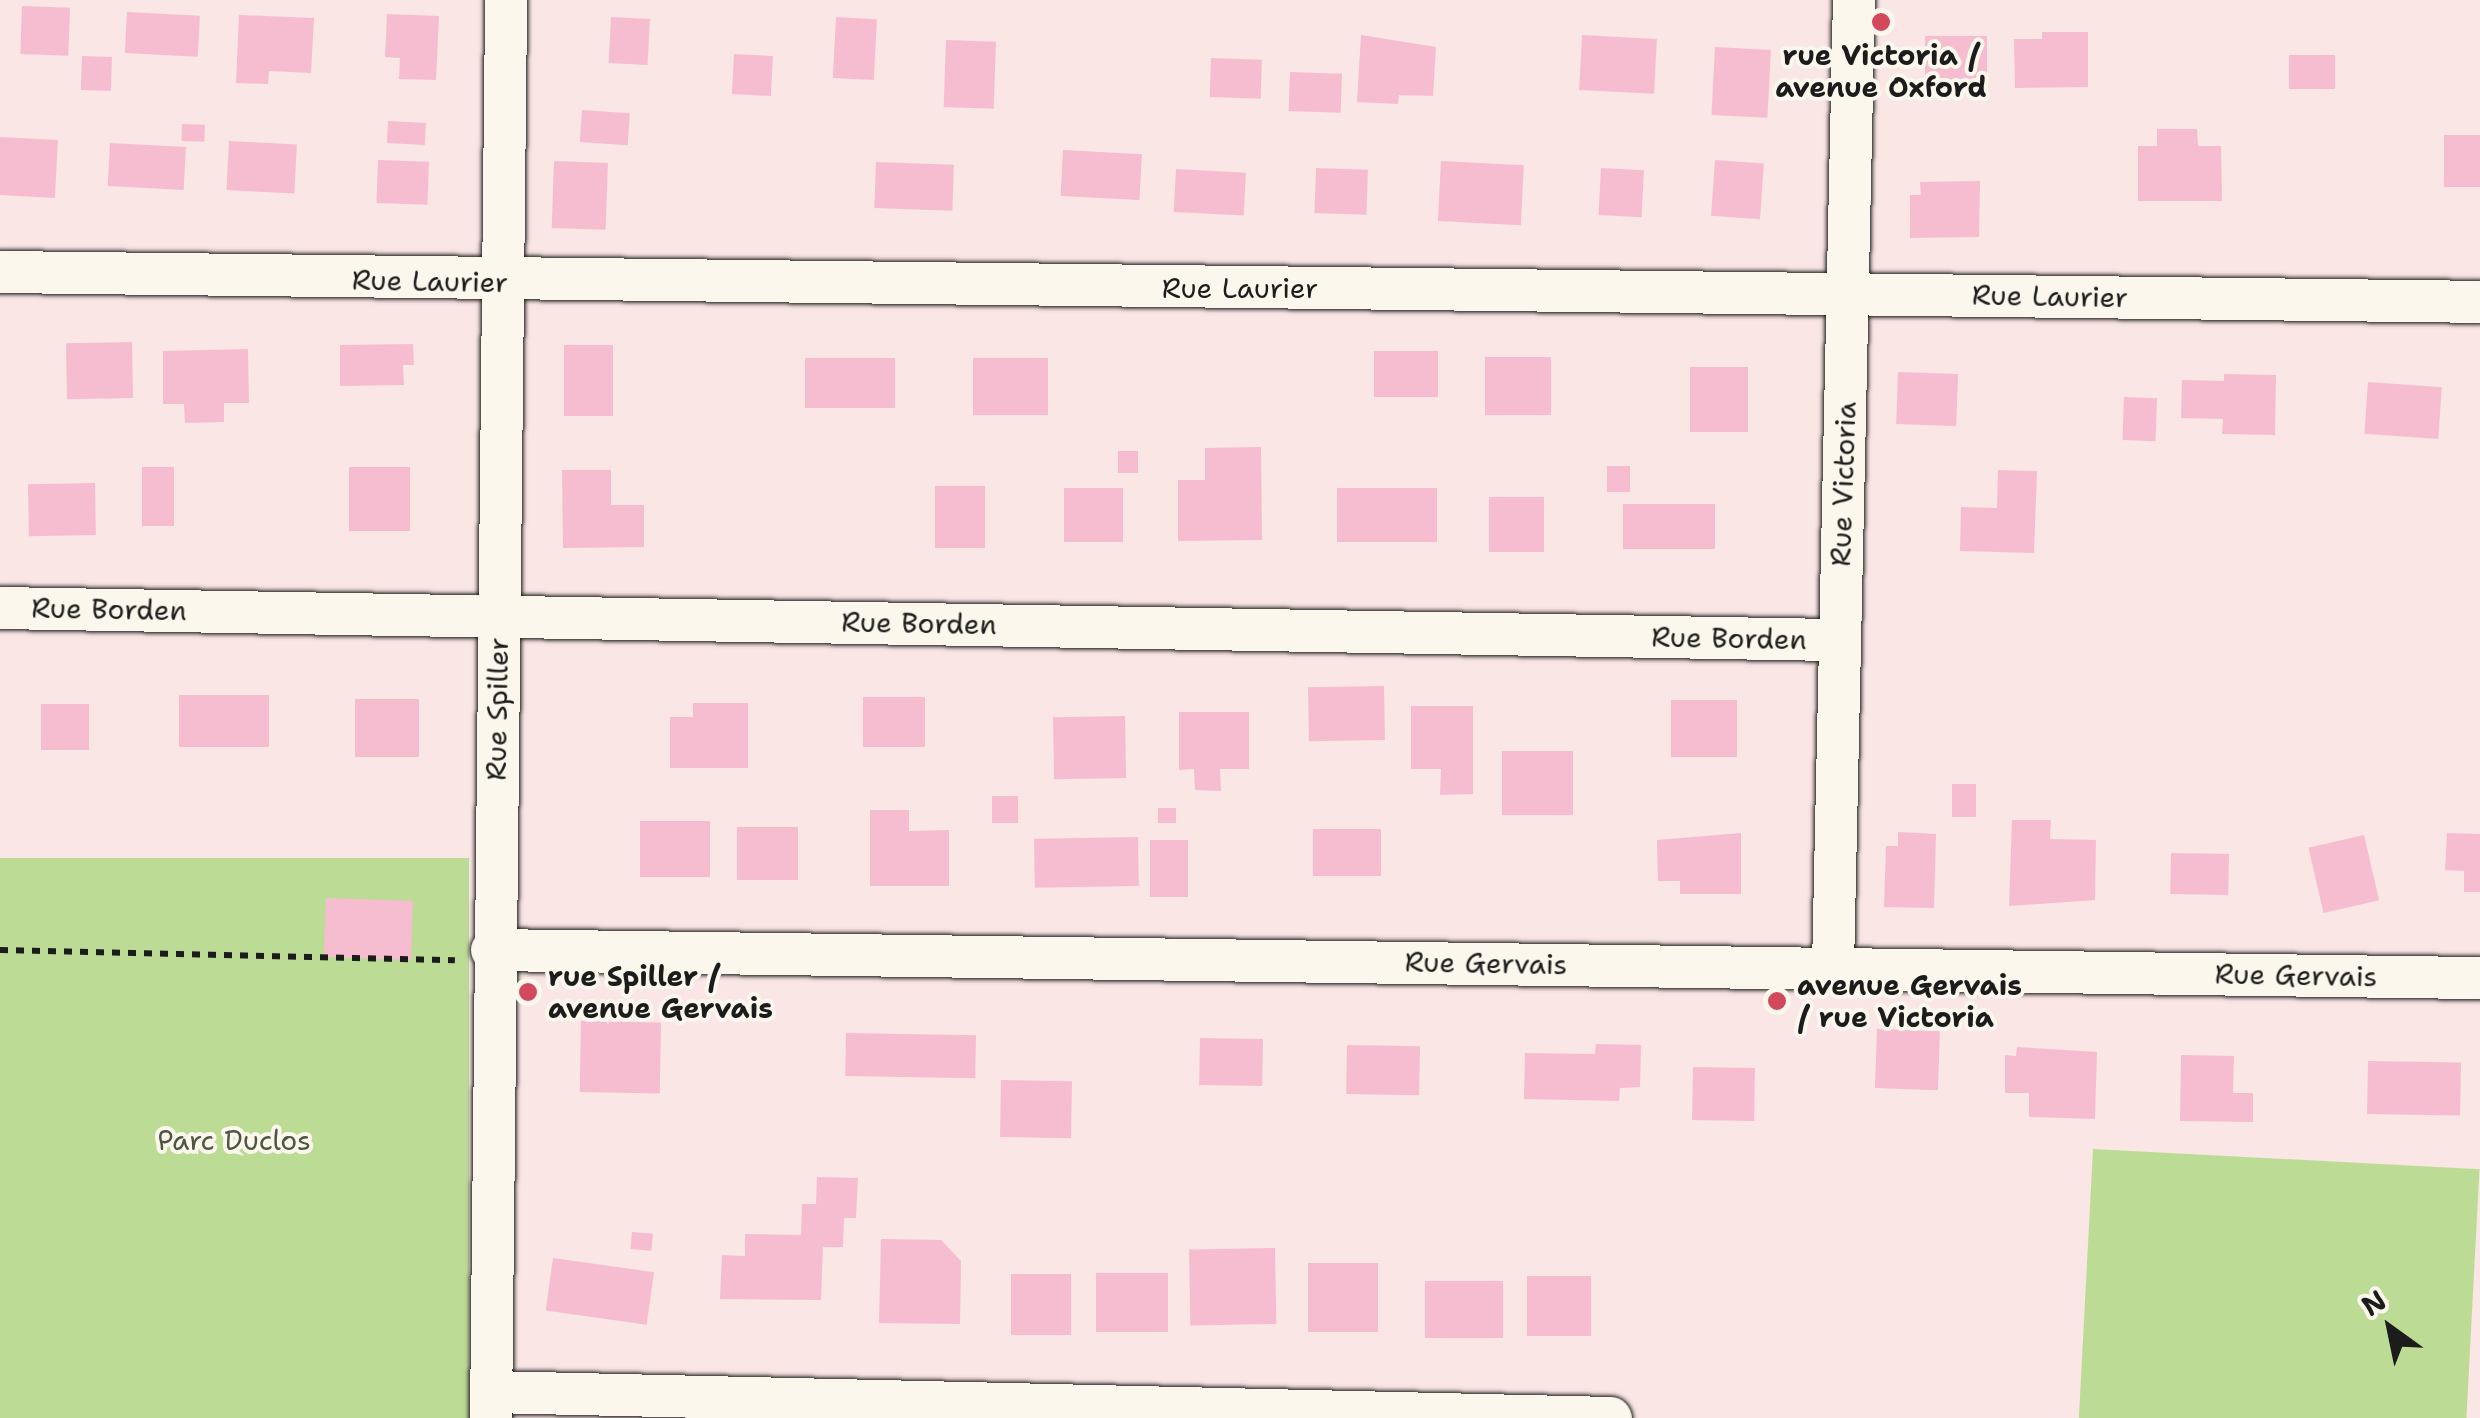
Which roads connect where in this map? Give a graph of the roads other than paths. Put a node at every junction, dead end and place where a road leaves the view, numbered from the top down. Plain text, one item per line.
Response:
1 (506, 0) edge
2 (1854, 0) edge
3 (0, 272) edge
4 (505, 282) junction
5 (1848, 293) junction
6 (2480, 302) edge
7 (0, 608) edge
8 (498, 616) junction
9 (1838, 640) junction
10 (492, 955) junction
11 (1833, 968) junction
12 (2480, 978) edge
13 (491, 1405) edge
14 (1611, 1418) edge

1 - 4 street, Rue Spiller
2 - 5 street, Rue Victoria
3 - 4 street, Rue Laurier
4 - 5 street, Rue Laurier
4 - 8 street, Rue Spiller
5 - 6 street, Rue Laurier
5 - 9 street, Rue Victoria
7 - 8 street, Rue Borden
8 - 9 street, Rue Borden
8 - 10 street, Rue Spiller
9 - 11 street, Rue Victoria
10 - 11 street, Rue Gervais
10 - 13 street, Rue Spiller
11 - 12 street, Rue Gervais
13 - 14 street

